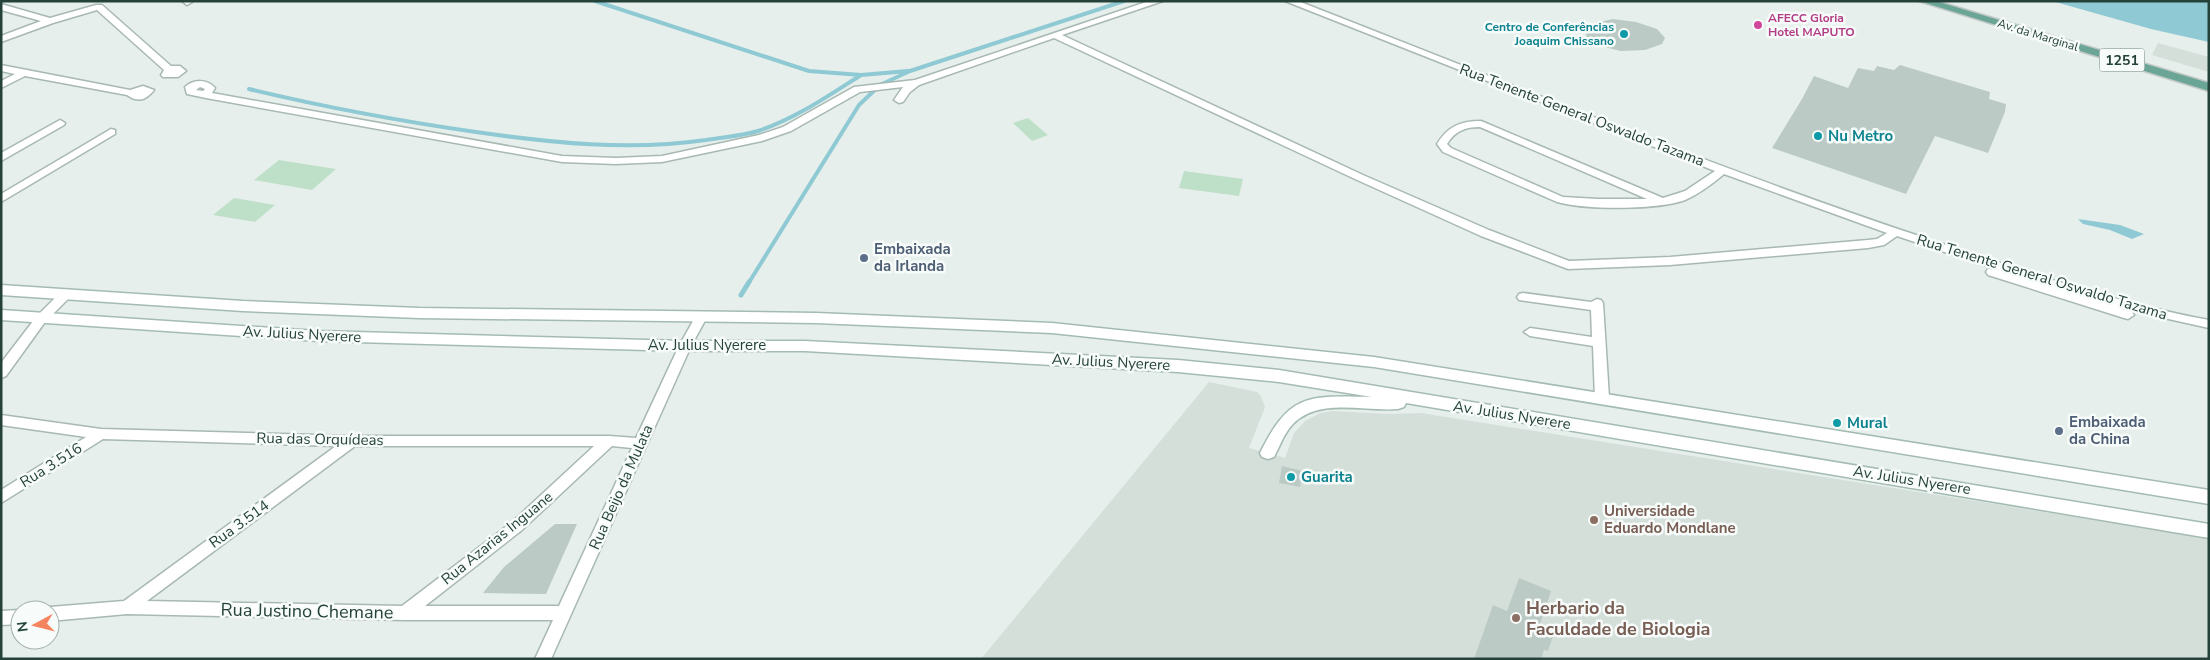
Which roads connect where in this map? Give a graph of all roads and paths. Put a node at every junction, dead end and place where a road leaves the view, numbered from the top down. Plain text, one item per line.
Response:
1 (1158, 1) edge
2 (1289, 1) edge
3 (1924, 1) edge
4 (1954, 1) edge
5 (100, 4) edge
6 (1, 7) edge
7 (50, 21) junction
8 (1070, 30) junction
9 (1054, 35) junction
10 (1, 40) edge
11 (1075, 46) junction
12 (1, 68) edge
13 (169, 69) dead end
14 (25, 72) junction
15 (2209, 76) edge
16 (916, 82) junction
17 (1, 85) edge
18 (2209, 87) edge
19 (130, 93) dead end
20 (206, 95) dead end
21 (899, 100) dead end
22 (60, 123) dead end
23 (111, 132) dead end
24 (1, 158) edge
25 (1723, 170) junction
26 (1, 199) edge
27 (1661, 201) junction
28 (1876, 227) junction
29 (1892, 235) junction
30 (1, 290) edge
31 (66, 294) junction
32 (1523, 297) dead end
33 (1, 315) edge
34 (701, 317) junction
35 (41, 319) junction
36 (2209, 324) edge
37 (1530, 332) dead end
38 (2209, 332) edge
39 (1599, 342) junction
40 (685, 346) junction
41 (1, 373) edge
42 (1602, 398) junction
43 (1417, 399) junction
44 (1, 420) edge
45 (101, 434) junction
46 (352, 441) junction
47 (609, 441) junction
48 (640, 444) junction
49 (1268, 453) dead end
50 (1, 497) edge
51 (2209, 497) edge
52 (2209, 531) edge
53 (127, 607) junction
54 (60, 613) edge
55 (405, 613) junction
56 (565, 613) junction
57 (543, 659) edge

1 - 8 street
2 - 25 street, Rua Tenente General Oswaldo Tazama
3 - 18 main road, Av. da Marginal / 1251
4 - 15 main road, Av. da Marginal / 1251
5 - 7 street
5 - 13 street
6 - 7 street
7 - 10 street
8 - 9 street
8 - 11 street
9 - 11 street
9 - 16 street
11 - 29 street
12 - 14 street
14 - 17 street
14 - 19 street
16 - 20 street
16 - 21 street
22 - 24 street
23 - 26 street
25 - 27 street
25 - 28 street, Rua Tenente General Oswaldo Tazama
27 - 27 street
28 - 29 street, Rua Tenente General Oswaldo Tazama
28 - 36 street, Rua Tenente General Oswaldo Tazama
29 - 38 street, Rua Tenente General Oswaldo Tazama
30 - 31 main road, Av. Julius Nyerere
31 - 34 main road, Av. Julius Nyerere
31 - 35 street
32 - 39 street
33 - 35 main road, Av. Julius Nyerere
34 - 40 street, Rua Beijo da Mulata
34 - 42 main road, Av. Julius Nyerere
35 - 40 main road, Av. Julius Nyerere
35 - 41 street
37 - 39 street
39 - 42 street
40 - 43 main road, Av. Julius Nyerere
40 - 48 street, Rua Beijo da Mulata
42 - 51 main road, Av. Julius Nyerere
43 - 49 main road
43 - 52 main road, Av. Julius Nyerere
44 - 45 street, Rua das Orquídeas
45 - 46 street, Rua das Orquídeas
45 - 50 street, Rua 3.516
46 - 47 street, Rua das Orquídeas
46 - 53 street, Rua 3.514
47 - 48 street, Rua das Orquídeas
47 - 55 street, Rua Azarias Inguane
48 - 56 street, Rua Beijo da Mulata
53 - 54 street, Rua Justino Chemane
53 - 55 street, Rua Justino Chemane
55 - 56 street, Rua Justino Chemane
56 - 57 street, Rua Beijo da Mulata

